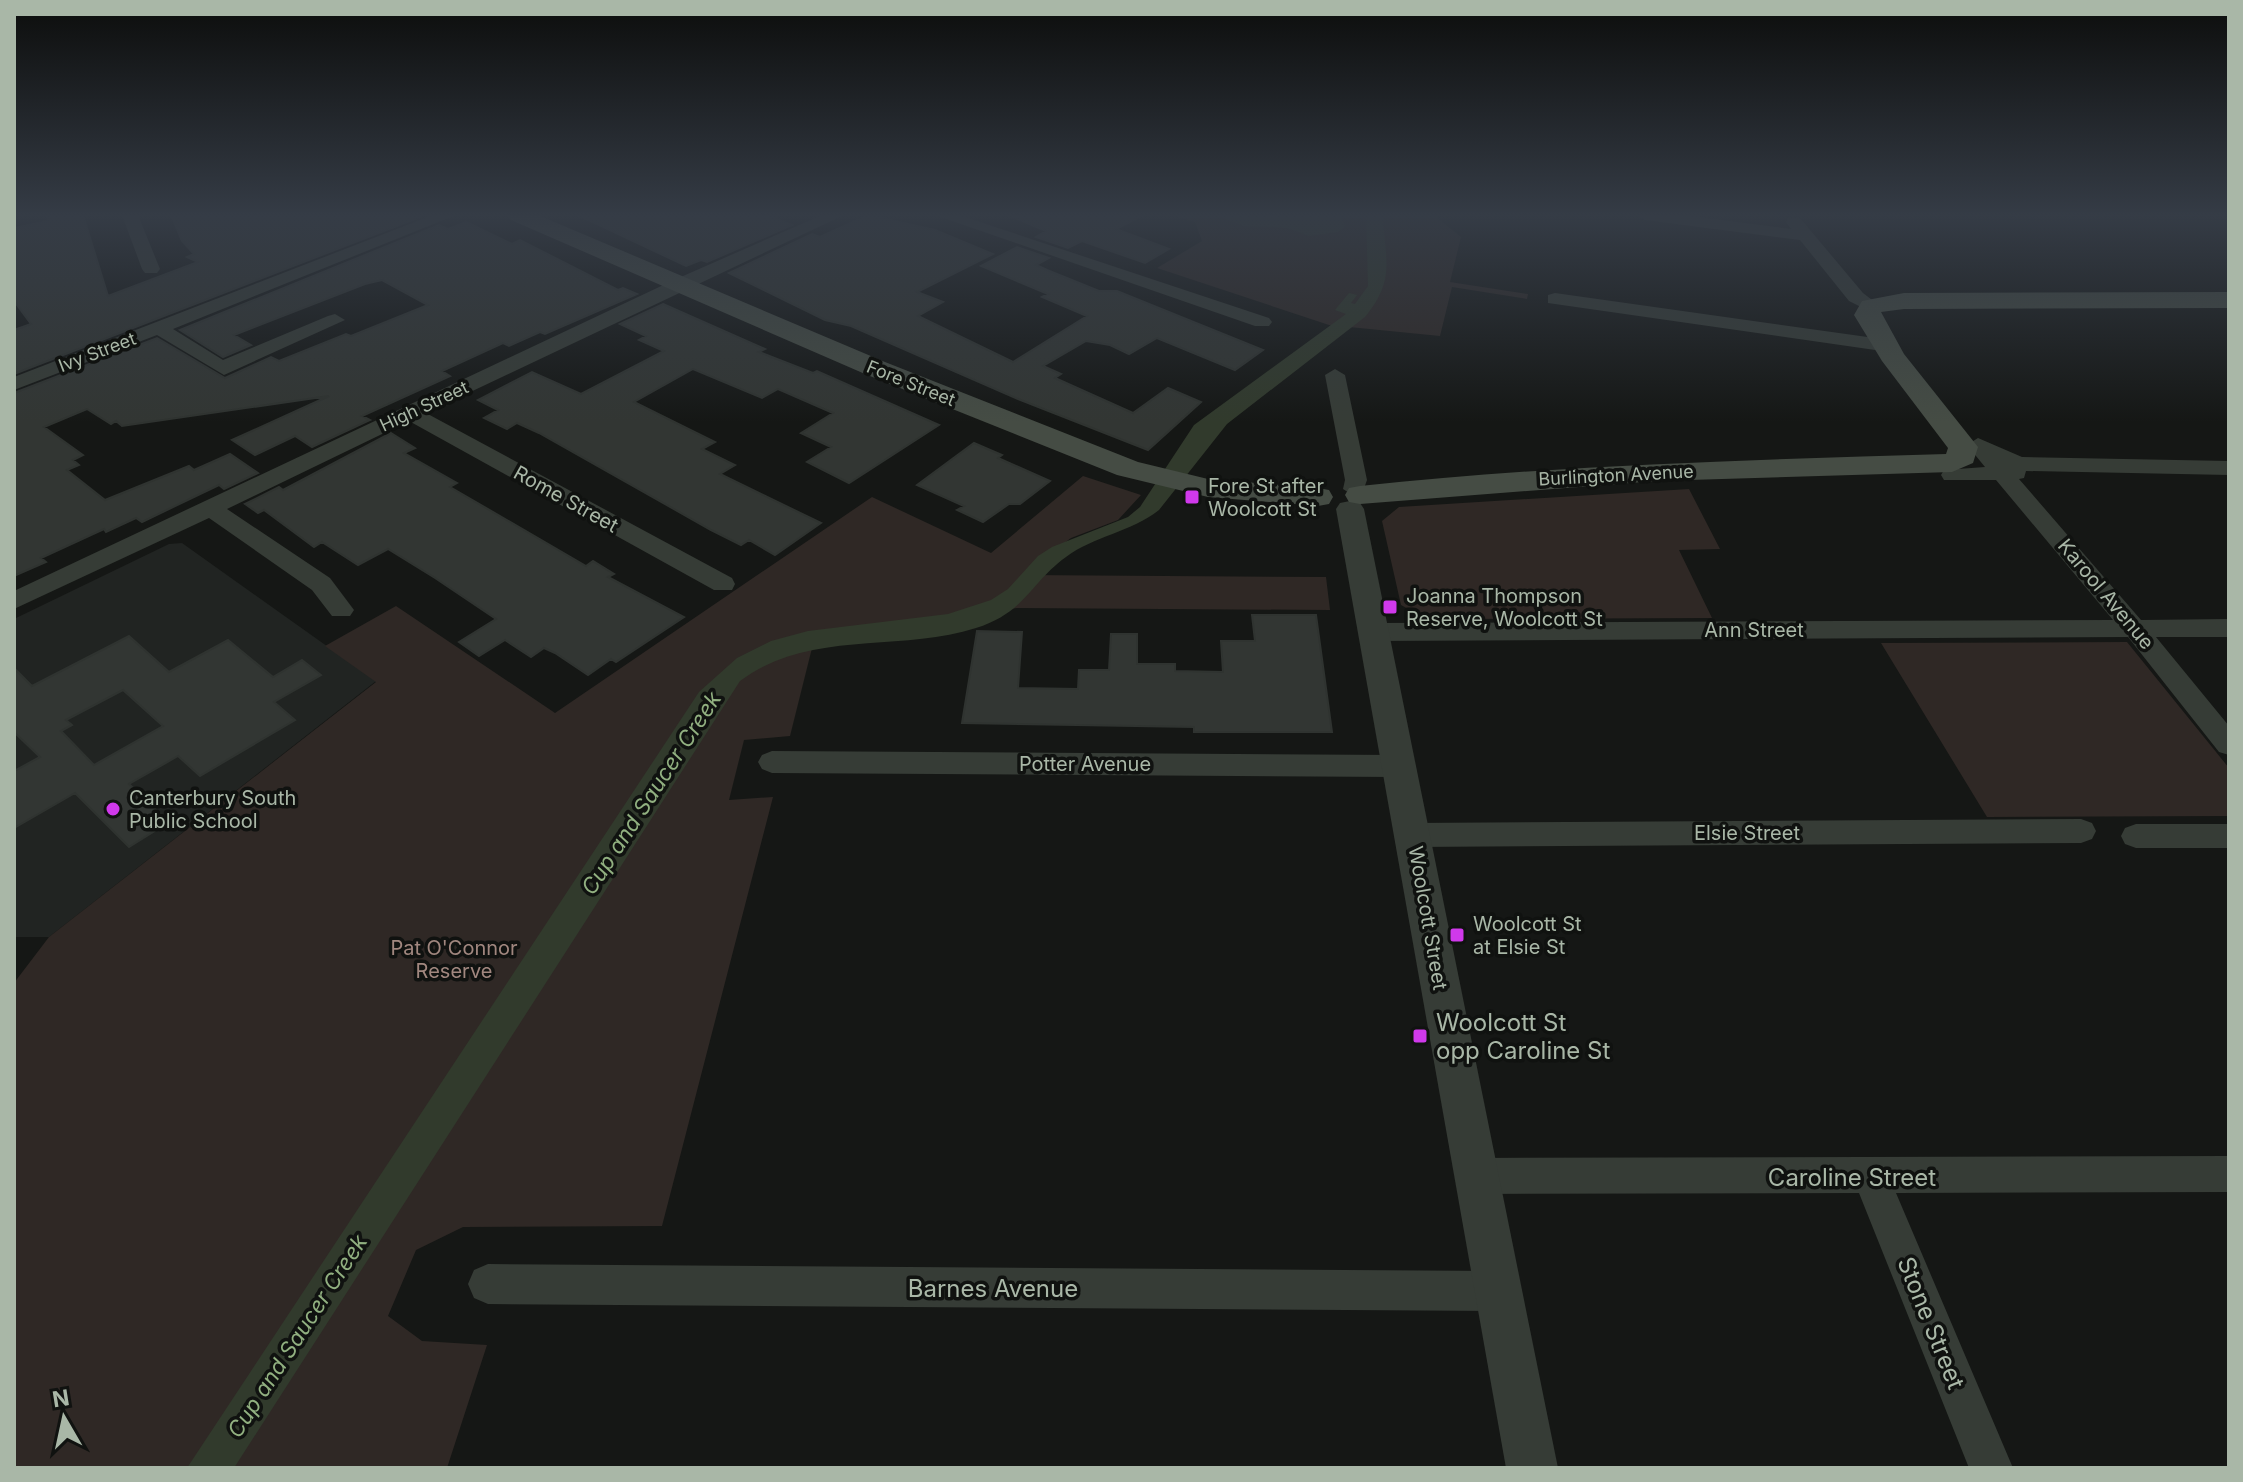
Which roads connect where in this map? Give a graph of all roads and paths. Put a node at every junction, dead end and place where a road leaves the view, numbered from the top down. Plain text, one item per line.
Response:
1 (271, 284) edge
2 (680, 284) joint
3 (1149, 284) edge
4 (1845, 284) edge
5 (1555, 299) dead end
6 (2229, 300) edge
7 (1871, 306) junction
8 (335, 320) dead end
9 (1262, 322) dead end
10 (159, 328) junction
11 (1889, 346) junction
12 (1335, 375) dead end
13 (14, 384) edge
14 (410, 413) junction
15 (1983, 463) junction
16 (2229, 468) edge
17 (1354, 498) junction
18 (210, 508) junction
19 (723, 584) dead end
20 (14, 601) edge
21 (341, 610) dead end
22 (2229, 628) edge
23 (2135, 629) junction
24 (1372, 632) junction
25 (2229, 745) edge
26 (772, 762) dead end
27 (1397, 766) junction
28 (2081, 831) dead end
29 (1412, 835) junction
30 (2136, 836) dead end
31 (2229, 836) edge
32 (1476, 1176) junction
33 (1871, 1177) junction
34 (2227, 1177) edge
35 (488, 1284) dead end
36 (1498, 1291) junction
37 (1532, 1468) edge
38 (1991, 1468) edge

1 - 10 street, Ivy Street
2 - 14 street, High Street
2 - 17 main road, Fore Street
3 - 9 street
4 - 7 street, Karool Avenue
5 - 11 street
6 - 7 main road
7 - 11 main road, Karool Avenue
8 - 10 street
10 - 13 street, Ivy Street
11 - 15 main road, Karool Avenue
12 - 17 street, Woolcott Street
14 - 18 street, High Street
14 - 19 street, Rome Street
15 - 16 street, Burlington Avenue
15 - 17 main road, Burlington Avenue
15 - 23 street, Karool Avenue
17 - 24 street, Woolcott Street
18 - 20 street, High Street
18 - 21 street
22 - 23 street, Ann Street
23 - 24 street, Ann Street
23 - 25 street, Karool Avenue
24 - 27 street, Woolcott Street
26 - 27 street, Potter Avenue
27 - 29 street, Woolcott Street
28 - 29 street, Elsie Street
29 - 32 street, Woolcott Street
30 - 31 street
32 - 33 street, Caroline Street
32 - 36 street, Woolcott Street
33 - 34 street, Caroline Street
33 - 38 street, Stone Street
35 - 36 street, Barnes Avenue
36 - 37 street, Woolcott Street

